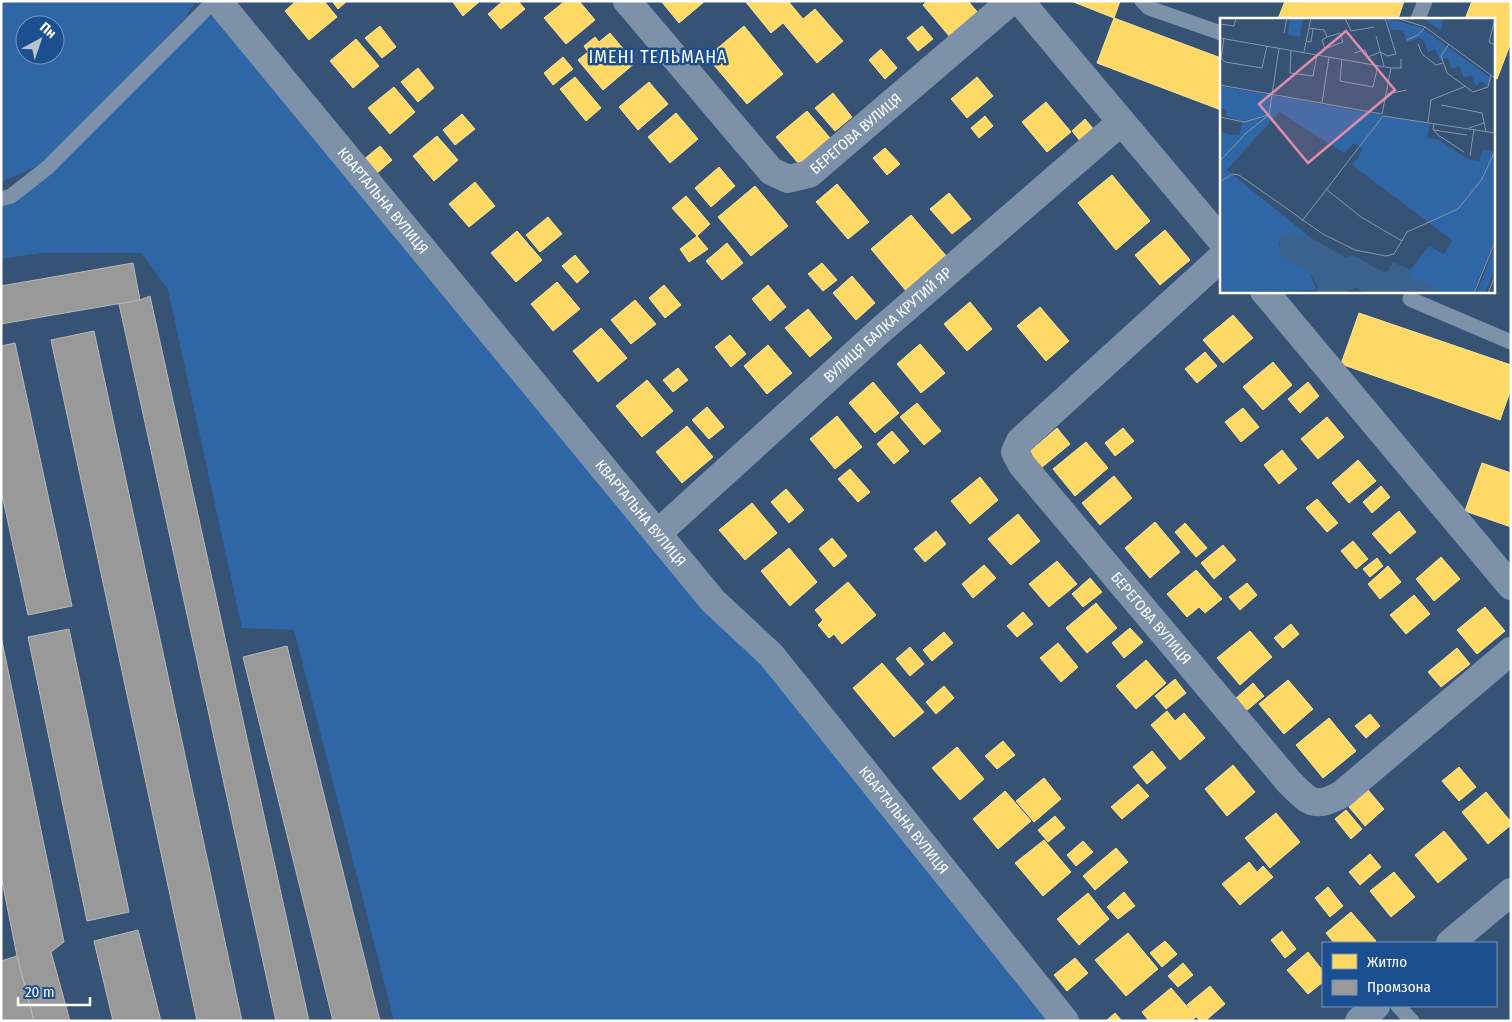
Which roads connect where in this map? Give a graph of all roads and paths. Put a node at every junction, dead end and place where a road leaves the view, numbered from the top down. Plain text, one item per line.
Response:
1 (214, 1) edge
2 (218, 1) edge
3 (628, 1) edge
4 (1012, 1) edge
5 (1020, 1) edge
6 (1142, 1) edge
7 (1425, 1) edge
8 (1418, 18) edge
9 (1220, 33) edge
10 (1122, 122) junction
11 (4, 195) edge
12 (1220, 239) edge
13 (1220, 259) edge
14 (1265, 292) edge
15 (1410, 298) dead end
16 (1511, 342) edge
17 (658, 533) junction
18 (1511, 586) edge
19 (1511, 651) edge
20 (1511, 892) edge
21 (1451, 942) edge
22 (1375, 1007) edge
23 (1399, 1007) edge
24 (1065, 1021) edge
25 (1359, 1021) edge
26 (1412, 1021) edge

1 - 11 lane
2 - 17 street, КВАРТАЛЬНА ВУЛИЦЯ
3 - 4 street, БЕРЕГОВА ВУЛИЦЯ
5 - 10 street
6 - 9 lane
7 - 8 lane
10 - 12 street
10 - 17 street, ВУЛИЦЯ БАЛКА КРУТИЙ ЯР
13 - 19 street, БЕРЕГОВА ВУЛИЦЯ
14 - 18 street
15 - 16 lane
17 - 24 street, КВАРТАЛЬНА ВУЛИЦЯ
20 - 21 street
22 - 25 street
23 - 26 lane

